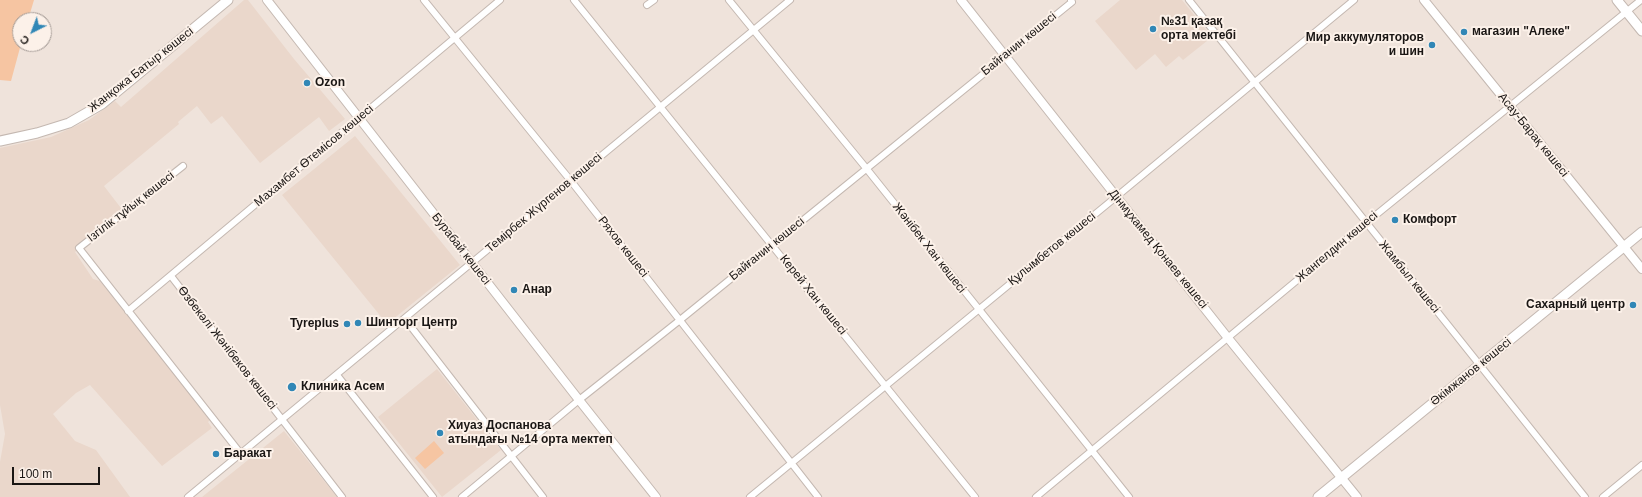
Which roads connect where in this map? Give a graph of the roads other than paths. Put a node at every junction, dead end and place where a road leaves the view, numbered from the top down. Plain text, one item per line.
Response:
1 (228, 0) edge
2 (267, 0) edge
3 (424, 0) edge
4 (500, 0) edge
5 (574, 0) edge
6 (654, 0) edge
7 (729, 0) edge
8 (790, 0) edge
9 (960, 0) edge
10 (1070, 0) edge
11 (1190, 0) edge
12 (1354, 0) edge
13 (1424, 0) edge
14 (1617, 0) edge
15 (1641, 0) edge
16 (647, 6) dead end
17 (1626, 11) junction
18 (753, 30) junction
19 (1642, 31) edge
20 (454, 38) junction
21 (1005, 55) junction
22 (1254, 81) junction
23 (660, 106) junction
24 (1509, 106) junction
25 (359, 118) junction
26 (0, 141) edge
27 (183, 166) dead end
28 (866, 168) junction
29 (571, 181) junction
30 (1116, 197) junction
31 (1366, 223) junction
32 (1642, 232) edge
33 (772, 244) junction
34 (1624, 246) junction
35 (472, 263) junction
36 (1642, 269) edge
37 (171, 276) junction
38 (978, 310) junction
39 (128, 311) junction
40 (405, 319) junction
41 (680, 320) junction
42 (1228, 338) junction
43 (1480, 365) junction
44 (337, 375) junction
45 (886, 386) junction
46 (579, 400) junction
47 (282, 419) junction
48 (1092, 451) junction
49 (241, 454) junction
50 (512, 456) junction
51 (792, 463) junction
52 (1642, 465) edge
53 (1342, 478) junction
54 (188, 497) edge
55 (342, 497) edge
56 (433, 497) edge
57 (462, 497) edge
58 (543, 497) edge
59 (656, 497) edge
60 (750, 497) edge
61 (818, 497) edge
62 (975, 497) edge
63 (1036, 497) edge
64 (1129, 497) edge
65 (1318, 497) edge
66 (1357, 497) edge
67 (1585, 497) edge
68 (1604, 497) edge

1 - 26 main road, Жанқожа Батыр көшесі
2 - 25 street, Бурабай көшесі
3 - 20 street, Ряхов көшесі
4 - 20 street, Махамбет Өтемісов көшесі
5 - 23 street, Керей Хан көшесі
6 - 16 street
7 - 18 street, Жәнібек Хан көшесі
8 - 18 street, Темірбек Жүргенов көшесі
9 - 21 street, Дінмұхамед Қонаев көшесі
10 - 21 street, Байғанин көшесі
11 - 22 street, Жамбыл көшесі
12 - 22 street, Құлымбетов көшесі
13 - 24 street, Асау-Барақ көшесі
14 - 17 main road
15 - 17 street, Жангелдин көшесі
17 - 19 main road
17 - 24 street, Жангелдин көшесі
18 - 23 street, Темірбек Жүргенов көшесі
18 - 28 street, Жәнібек Хан көшесі
20 - 25 street, Махамбет Өтемісов көшесі
20 - 29 street, Ряхов көшесі
21 - 28 street, Байғанин көшесі
21 - 30 street, Дінмұхамед Қонаев көшесі
22 - 30 street, Құлымбетов көшесі
22 - 31 street, Жамбыл көшесі
23 - 29 street, Темірбек Жүргенов көшесі
23 - 33 street, Керей Хан көшесі
24 - 31 street, Жангелдин көшесі
24 - 34 street, Асау-Барақ көшесі
25 - 35 street, Бурабай көшесі
25 - 37 street, Махамбет Өтемісов көшесі
27 - 39 street, Ізгілік тұйық көшесі
28 - 33 street, Байғанин көшесі
28 - 38 street, Жәнібек Хан көшесі
29 - 35 street, Темірбек Жүргенов көшесі
29 - 41 street, Ряхов көшесі
30 - 38 street, Құлымбетов көшесі
30 - 42 street, Дінмұхамед Қонаев көшесі
31 - 42 street, Жангелдин көшесі
31 - 43 street, Жамбыл көшесі
32 - 34 main road, Әкімжанов көшесі
33 - 41 street, Байғанин көшесі
33 - 45 street, Керей Хан көшесі
34 - 36 street, Асау-Барақ көшесі
34 - 43 main road, Әкімжанов көшесі
35 - 40 street, Темірбек Жүргенов көшесі
35 - 46 street, Бурабай көшесі
37 - 39 street, Махамбет Өтемісов көшесі
37 - 47 street, Өзбекәлі Жәнібеков көшесі
38 - 45 street, Құлымбетов көшесі
38 - 48 street, Жәнібек Хан көшесі
39 - 49 street
40 - 44 street, Темірбек Жүргенов көшесі
40 - 50 street
41 - 46 street, Байғанин көшесі
41 - 51 street, Ряхов көшесі
42 - 48 street, Жангелдин көшесі
42 - 53 street, Дінмұхамед Қонаев көшесі
43 - 53 main road, Әкімжанов көшесі
43 - 67 street, Жамбыл көшесі
44 - 47 street, Темірбек Жүргенов көшесі
44 - 56 street
45 - 51 street, Құлымбетов көшесі
45 - 62 street, Керей Хан көшесі
46 - 50 street, Байғанин көшесі
46 - 59 street, Бурабай көшесі
47 - 49 street, Темірбек Жүргенов көшесі
47 - 55 street, Өзбекәлі Жәнібеков көшесі
48 - 63 street, Жангелдин көшесі
48 - 64 street, Жәнібек Хан көшесі
49 - 54 street, Темірбек Жүргенов көшесі
50 - 57 street, Байғанин көшесі
50 - 58 street
51 - 60 street, Құлымбетов көшесі
51 - 61 street, Ряхов көшесі
52 - 68 street
53 - 65 main road, Әкімжанов көшесі
53 - 66 street, Дінмұхамед Қонаев көшесі

